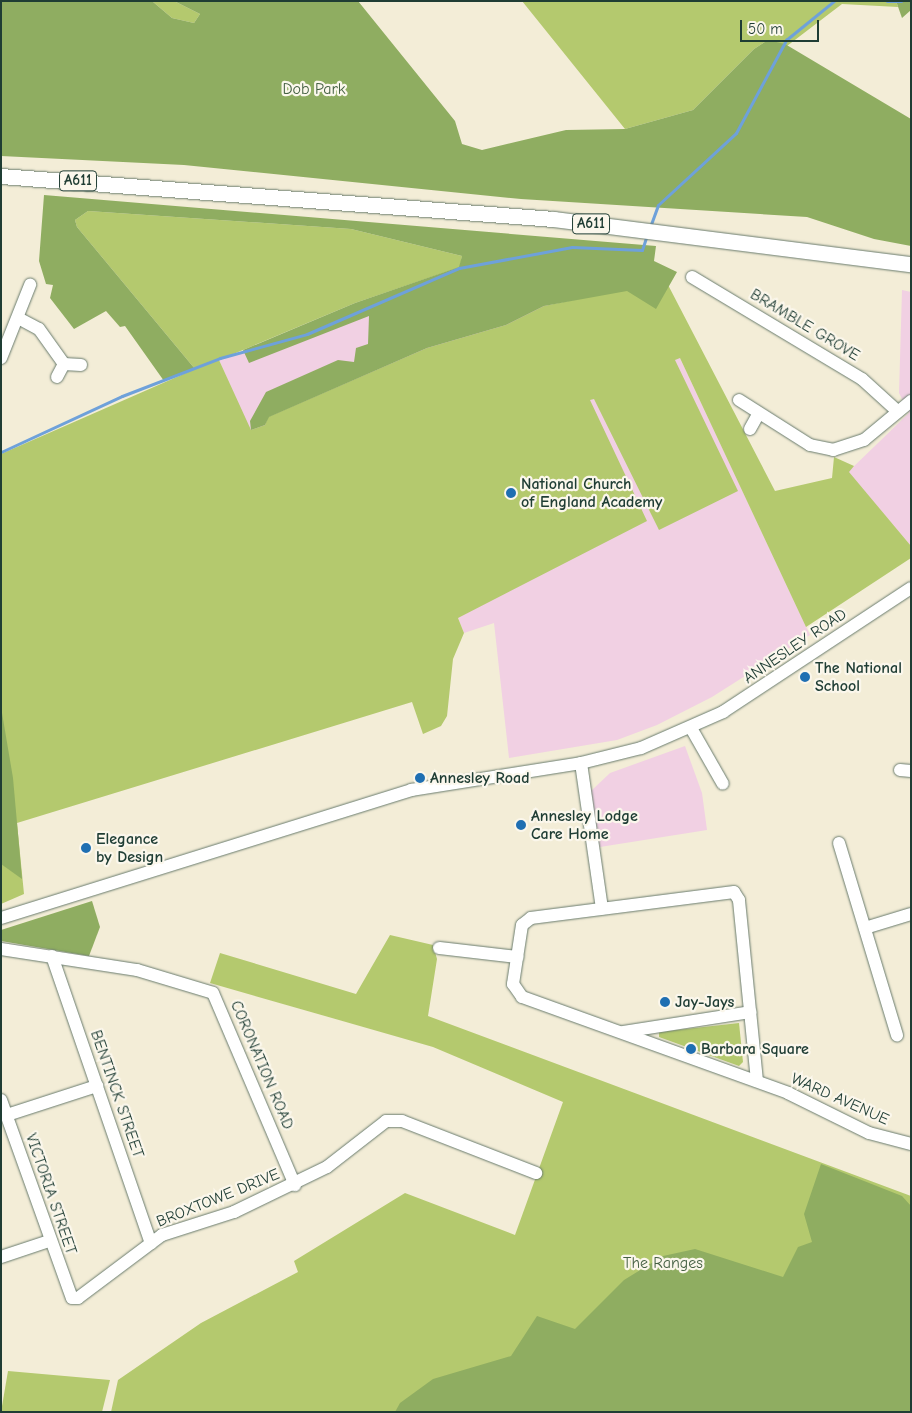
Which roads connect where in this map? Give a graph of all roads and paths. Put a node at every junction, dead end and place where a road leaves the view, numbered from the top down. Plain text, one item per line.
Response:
1 (1, 176) edge
2 (911, 264) edge
3 (692, 277) dead end
4 (30, 286) dead end
5 (20, 319) junction
6 (6, 338) edge
7 (1, 358) edge
8 (64, 364) junction
9 (81, 365) dead end
10 (57, 376) dead end
11 (739, 400) dead end
12 (911, 400) edge
13 (895, 409) junction
14 (759, 413) junction
15 (750, 429) dead end
16 (911, 588) edge
17 (691, 728) junction
18 (580, 763) junction
19 (723, 784) dead end
20 (840, 843) dead end
21 (602, 908) junction
22 (911, 914) edge
23 (1, 918) edge
24 (865, 928) junction
25 (1, 948) edge
26 (439, 948) dead end
27 (52, 956) junction
28 (517, 957) junction
29 (750, 1012) junction
30 (620, 1033) junction
31 (897, 1035) dead end
32 (757, 1081) junction
33 (97, 1086) junction
34 (1, 1100) edge
35 (6, 1115) junction
36 (911, 1144) edge
37 (536, 1173) dead end
38 (295, 1185) junction
39 (50, 1241) junction
40 (151, 1243) junction
41 (1, 1257) edge
42 (72, 1298) joint

1 - 2 main road, A611
3 - 13 street, BRAMBLE GROVE
4 - 5 street
5 - 6 street
5 - 8 street
6 - 7 street
8 - 9 street
8 - 10 street
11 - 14 street
12 - 13 street
13 - 14 street
14 - 15 street
16 - 17 street, ANNESLEY ROAD
17 - 18 street, ANNESLEY ROAD
17 - 19 street
18 - 21 street
18 - 23 street, ANNESLEY ROAD
20 - 24 street
21 - 28 street
21 - 29 street
22 - 24 street
24 - 31 street
25 - 27 street, CORONATION ROAD
26 - 28 street
27 - 33 street, BENTINCK STREET
27 - 38 street, CORONATION ROAD
28 - 30 street
29 - 30 street
29 - 32 street
30 - 32 street
32 - 36 street, WARD AVENUE
33 - 35 street
33 - 40 street, BENTINCK STREET
34 - 35 street, VICTORIA STREET
35 - 39 street, VICTORIA STREET
37 - 38 street, BROXTOWE DRIVE
38 - 40 street, BROXTOWE DRIVE
39 - 41 street
39 - 42 street, VICTORIA STREET
40 - 42 street, BROXTOWE DRIVE

